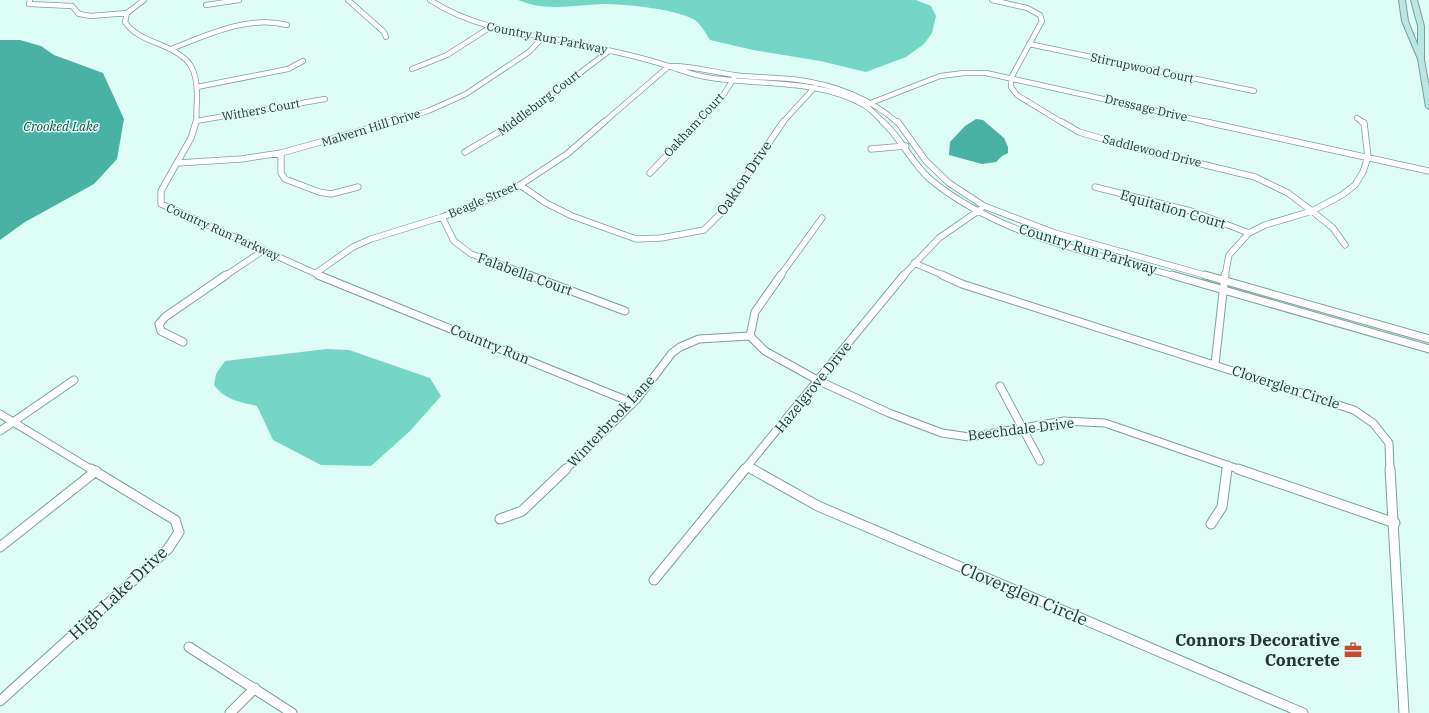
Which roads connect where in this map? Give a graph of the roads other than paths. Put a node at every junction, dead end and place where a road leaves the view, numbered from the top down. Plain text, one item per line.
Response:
1 (30, 0) edge
2 (144, 0) edge
3 (239, 0) edge
4 (348, 0) edge
5 (430, 0) edge
6 (992, 0) edge
7 (1014, 0) edge
8 (1402, 0) edge
9 (1414, 0) edge
10 (1010, 4) junction
11 (206, 6) dead end
12 (127, 13) junction
13 (287, 25) dead end
14 (490, 28) junction
15 (386, 37) dead end
16 (543, 37) junction
17 (1029, 44) junction
18 (171, 49) junction
19 (609, 51) junction
20 (1421, 60) junction
21 (303, 61) dead end
22 (669, 66) junction
23 (412, 68) dead end
24 (734, 78) junction
25 (1011, 78) junction
26 (817, 84) junction
27 (197, 87) junction
28 (813, 89) junction
29 (1254, 91) dead end
30 (325, 99) dead end
31 (868, 104) junction
32 (1429, 107) edge
33 (1356, 118) dead end
34 (196, 121) junction
35 (914, 145) junction
36 (904, 146) junction
37 (871, 149) dead end
38 (465, 152) dead end
39 (281, 153) junction
40 (1368, 157) junction
41 (178, 163) junction
42 (1429, 171) edge
43 (650, 173) dead end
44 (520, 185) junction
45 (1095, 186) dead end
46 (358, 187) dead end
47 (982, 209) junction
48 (1312, 211) junction
49 (442, 217) junction
50 (822, 218) dead end
51 (1249, 233) junction
52 (1345, 245) dead end
53 (264, 250) junction
54 (914, 263) junction
55 (316, 273) junction
56 (1225, 280) junction
57 (346, 288) joint
58 (1223, 288) junction
59 (625, 311) dead end
60 (750, 336) junction
61 (1429, 339) edge
62 (183, 342) dead end
63 (1429, 349) edge
64 (1215, 364) junction
65 (74, 380) dead end
66 (819, 381) junction
67 (1000, 386) dead end
68 (633, 403) junction
69 (0, 414) edge
70 (13, 422) junction
71 (1022, 428) junction
72 (0, 431) edge
73 (1040, 461) dead end
74 (1228, 465) junction
75 (748, 467) junction
76 (96, 471) junction
77 (500, 519) dead end
78 (1211, 524) dead end
79 (1395, 524) junction
80 (0, 547) edge
81 (654, 580) dead end
82 (189, 647) dead end
83 (255, 688) junction
84 (0, 701) edge
85 (230, 713) edge
86 (292, 713) edge
87 (1303, 713) edge
88 (1404, 713) edge

1 - 12 street
2 - 12 street
3 - 11 street
4 - 15 street
5 - 14 street, Country Run Parkway
6 - 10 street
7 - 10 street
8 - 20 main road
9 - 20 main road
10 - 17 street
12 - 18 street, Country Run Parkway
13 - 18 street
14 - 16 street, Country Run Parkway
14 - 23 street
16 - 19 street, Country Run Parkway
16 - 39 street, Malvern Hill Drive
17 - 25 street
17 - 29 street, Stirrupwood Court
18 - 27 street, Country Run Parkway
19 - 22 street, Country Run Parkway
19 - 38 street, Middleburg Court
20 - 32 main road
21 - 27 street
22 - 24 street, Country Run Parkway
22 - 44 street, Beagle Street
24 - 26 street, Country Run Parkway
24 - 28 street, Country Run Parkway
24 - 43 street, Oakham Court
25 - 31 street, Dressage Drive
25 - 40 street, Dressage Drive
25 - 48 street, Saddlewood Drive
26 - 28 street, Oakton Drive
26 - 31 street, Country Run Parkway
27 - 34 street, Country Run Parkway
28 - 31 street, Country Run Parkway
28 - 44 street, Oakton Drive
30 - 34 street, Withers Court
31 - 35 street, Country Run Parkway
31 - 36 street, Country Run Parkway
33 - 40 street
34 - 41 street, Country Run Parkway
35 - 36 street
35 - 47 street, Country Run Parkway
36 - 37 street
36 - 47 street, Country Run Parkway
39 - 41 street, Malvern Hill Drive
39 - 46 street
40 - 42 street, Dressage Drive
40 - 48 street
41 - 53 street, Country Run Parkway
44 - 49 street, Beagle Street
45 - 51 street, Equitation Court
47 - 54 street, Hazelgrove Drive
47 - 56 street, Country Run Parkway
47 - 58 street, Country Run Parkway
48 - 51 street
48 - 52 street, Saddlewood Drive
49 - 55 street, Beagle Street
49 - 59 street, Falabella Court
50 - 60 street
51 - 56 street
53 - 55 street, Country Run Parkway
53 - 62 street
54 - 64 street, Cloverglen Circle
54 - 66 street, Hazelgrove Drive
55 - 57 street, Country Run Parkway
56 - 58 street
56 - 61 street, Country Run Parkway
57 - 68 street, Country Run
58 - 63 street, Country Run Parkway
58 - 64 street
60 - 66 street, Beechdale Drive
60 - 68 street, Winterbrook Lane
64 - 79 street, Cloverglen Circle
65 - 70 street
66 - 71 street, Beechdale Drive
66 - 75 street, Hazelgrove Drive
67 - 71 street
68 - 77 street, Winterbrook Lane
69 - 70 street, High Lake Drive
70 - 72 street
70 - 76 street, High Lake Drive
71 - 73 street
71 - 74 street, Beechdale Drive
74 - 78 street
74 - 79 street, Beechdale Drive
75 - 81 street, Hazelgrove Drive
75 - 87 street, Cloverglen Circle
76 - 80 street
76 - 84 street, High Lake Drive
79 - 88 street, Cloverglen Circle
82 - 83 street
83 - 85 street
83 - 86 street

